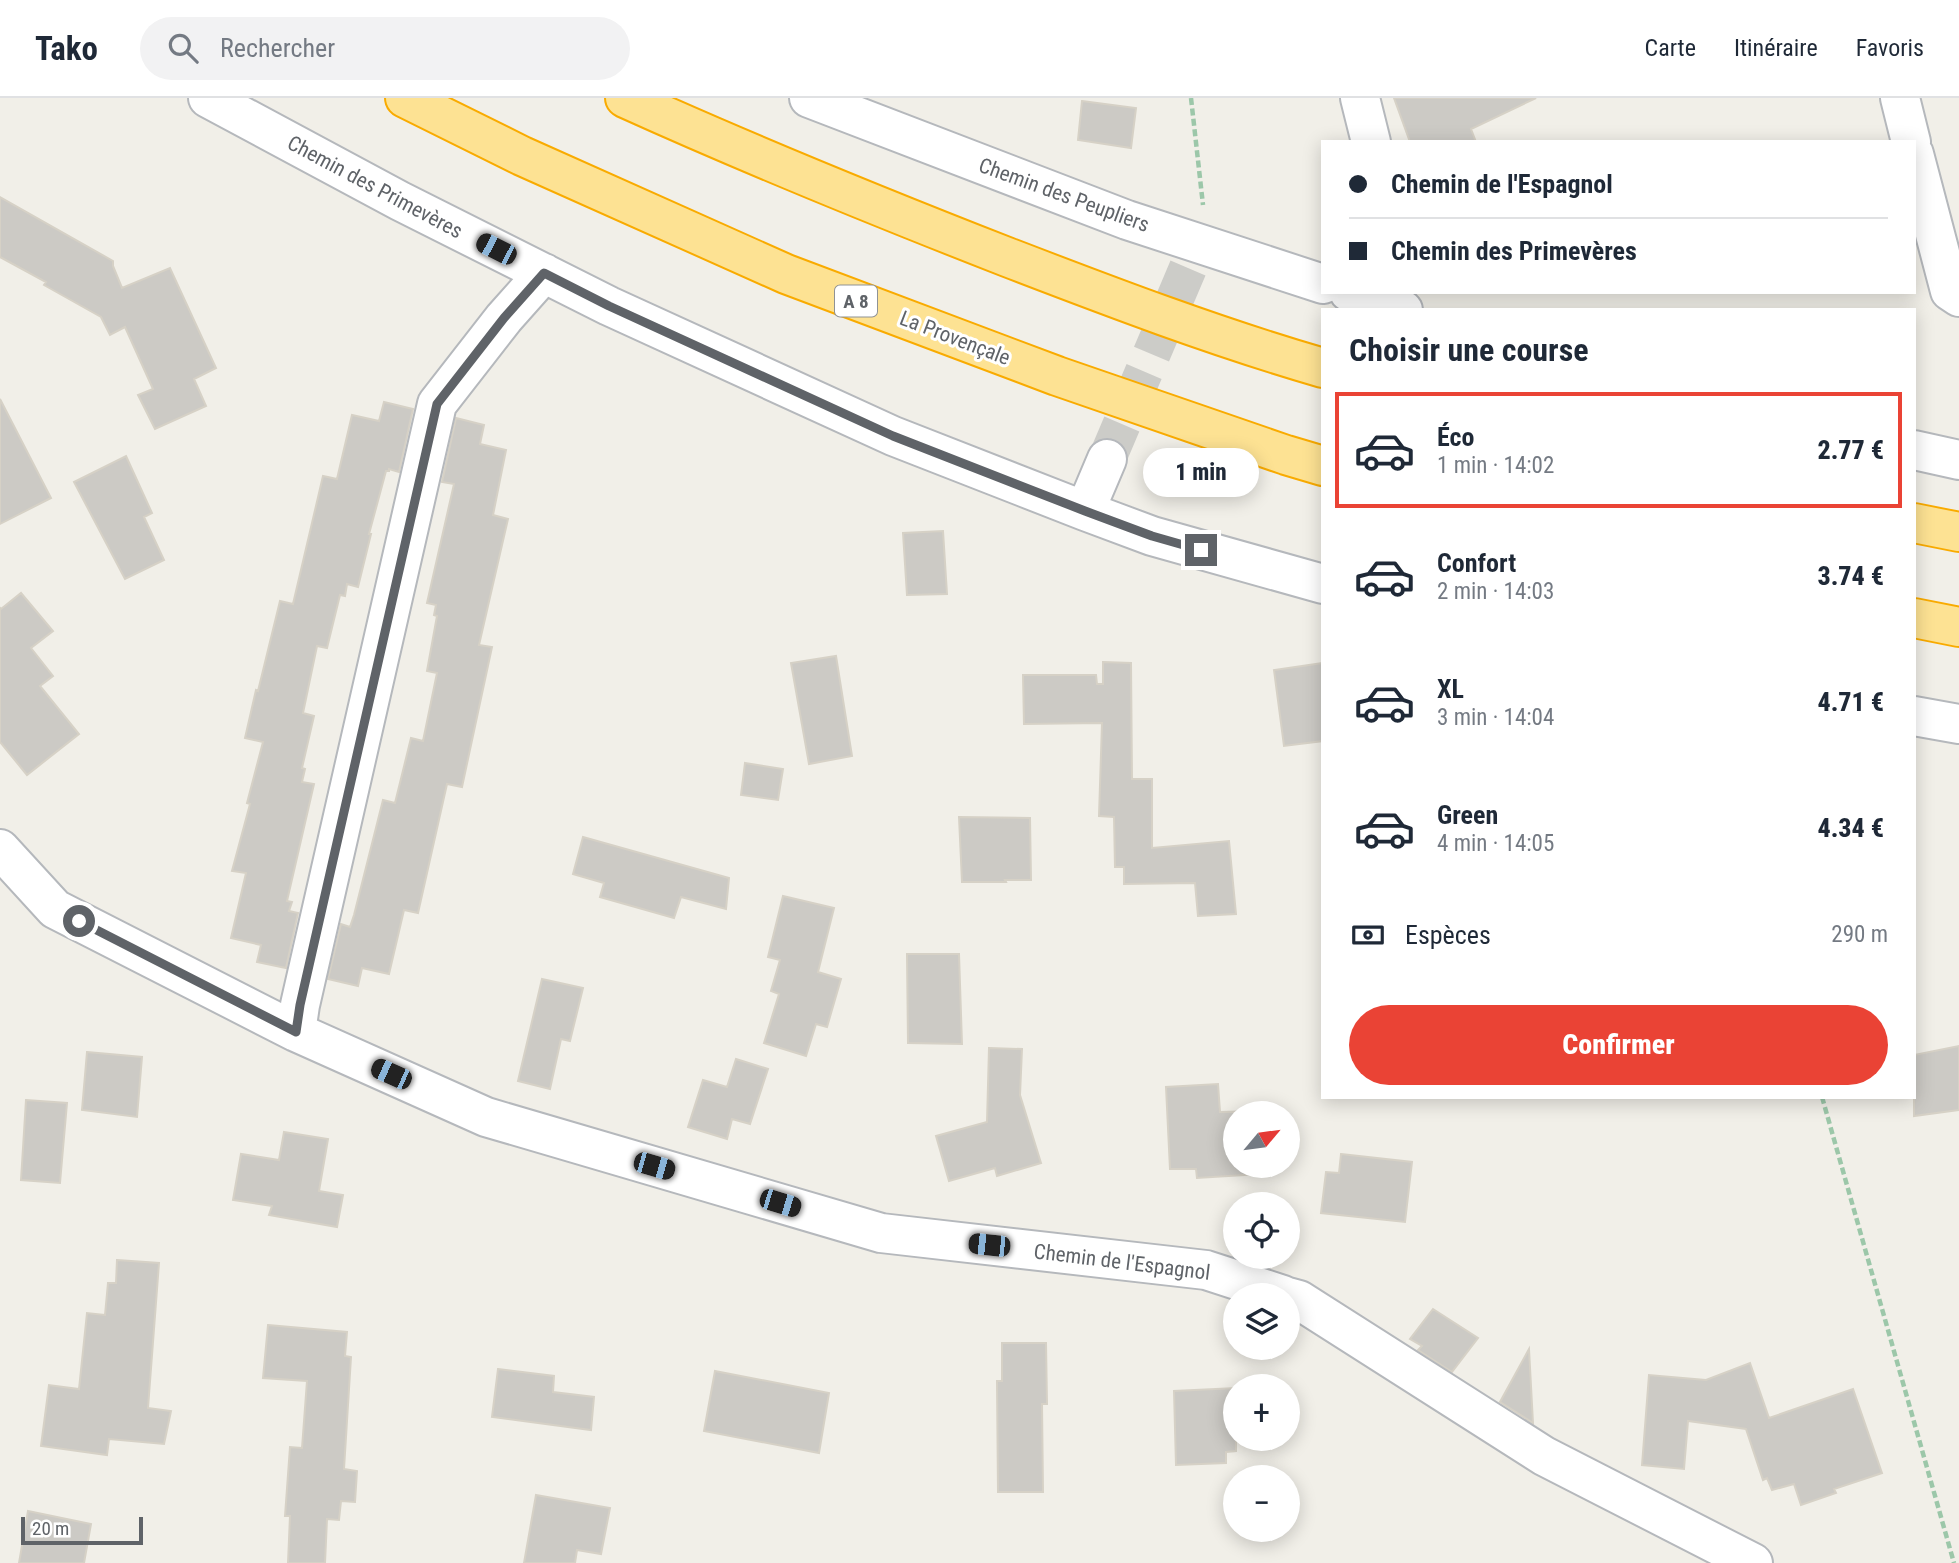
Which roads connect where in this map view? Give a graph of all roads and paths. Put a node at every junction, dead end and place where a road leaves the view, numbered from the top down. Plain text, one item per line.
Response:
1 (208, 98) edge
2 (405, 98) edge
3 (625, 98) edge
4 (809, 98) edge
5 (1191, 98) edge
6 (1360, 98) edge
7 (1900, 98) edge
8 (1370, 140) edge
9 (1910, 140) edge
10 (1916, 162) edge
11 (1194, 256) junction
12 (544, 273) junction
13 (1321, 284) edge
14 (1358, 294) edge
15 (1959, 297) edge
16 (1399, 303) edge
17 (1321, 367) edge
18 (1916, 450) edge
19 (1107, 459) tunnel mouth
20 (1959, 460) edge
21 (1321, 465) edge
22 (1085, 511) junction
23 (1916, 523) edge
24 (1959, 532) edge
25 (1321, 583) edge
26 (1916, 618) edge
27 (1959, 627) edge
28 (1916, 716) edge
29 (1959, 723) edge
30 (0, 849) edge
31 (296, 1032) junction
32 (1823, 1099) edge
33 (1246, 1283) edge
34 (1300, 1301) edge
35 (1753, 1563) edge
36 (1954, 1563) edge

1 - 12 street, Chemin des Primevères
2 - 21 highway, La Provençale / A 8
3 - 17 highway
4 - 11 street, Chemin des Peupliers
5 - 11 path
6 - 8 street
7 - 9 street
10 - 15 street
11 - 13 street, Chemin des Peupliers
12 - 22 street, Chemin des Primevères
12 - 31 street
14 - 16 street
18 - 20 street
19 - 22 street
22 - 25 street, Chemin des Primevères
23 - 24 highway
26 - 27 highway
28 - 29 street
30 - 31 street, Chemin de l'Espagnol
31 - 33 street, Chemin de l'Espagnol
32 - 36 path
34 - 35 street, Chemin de l'Espagnol

